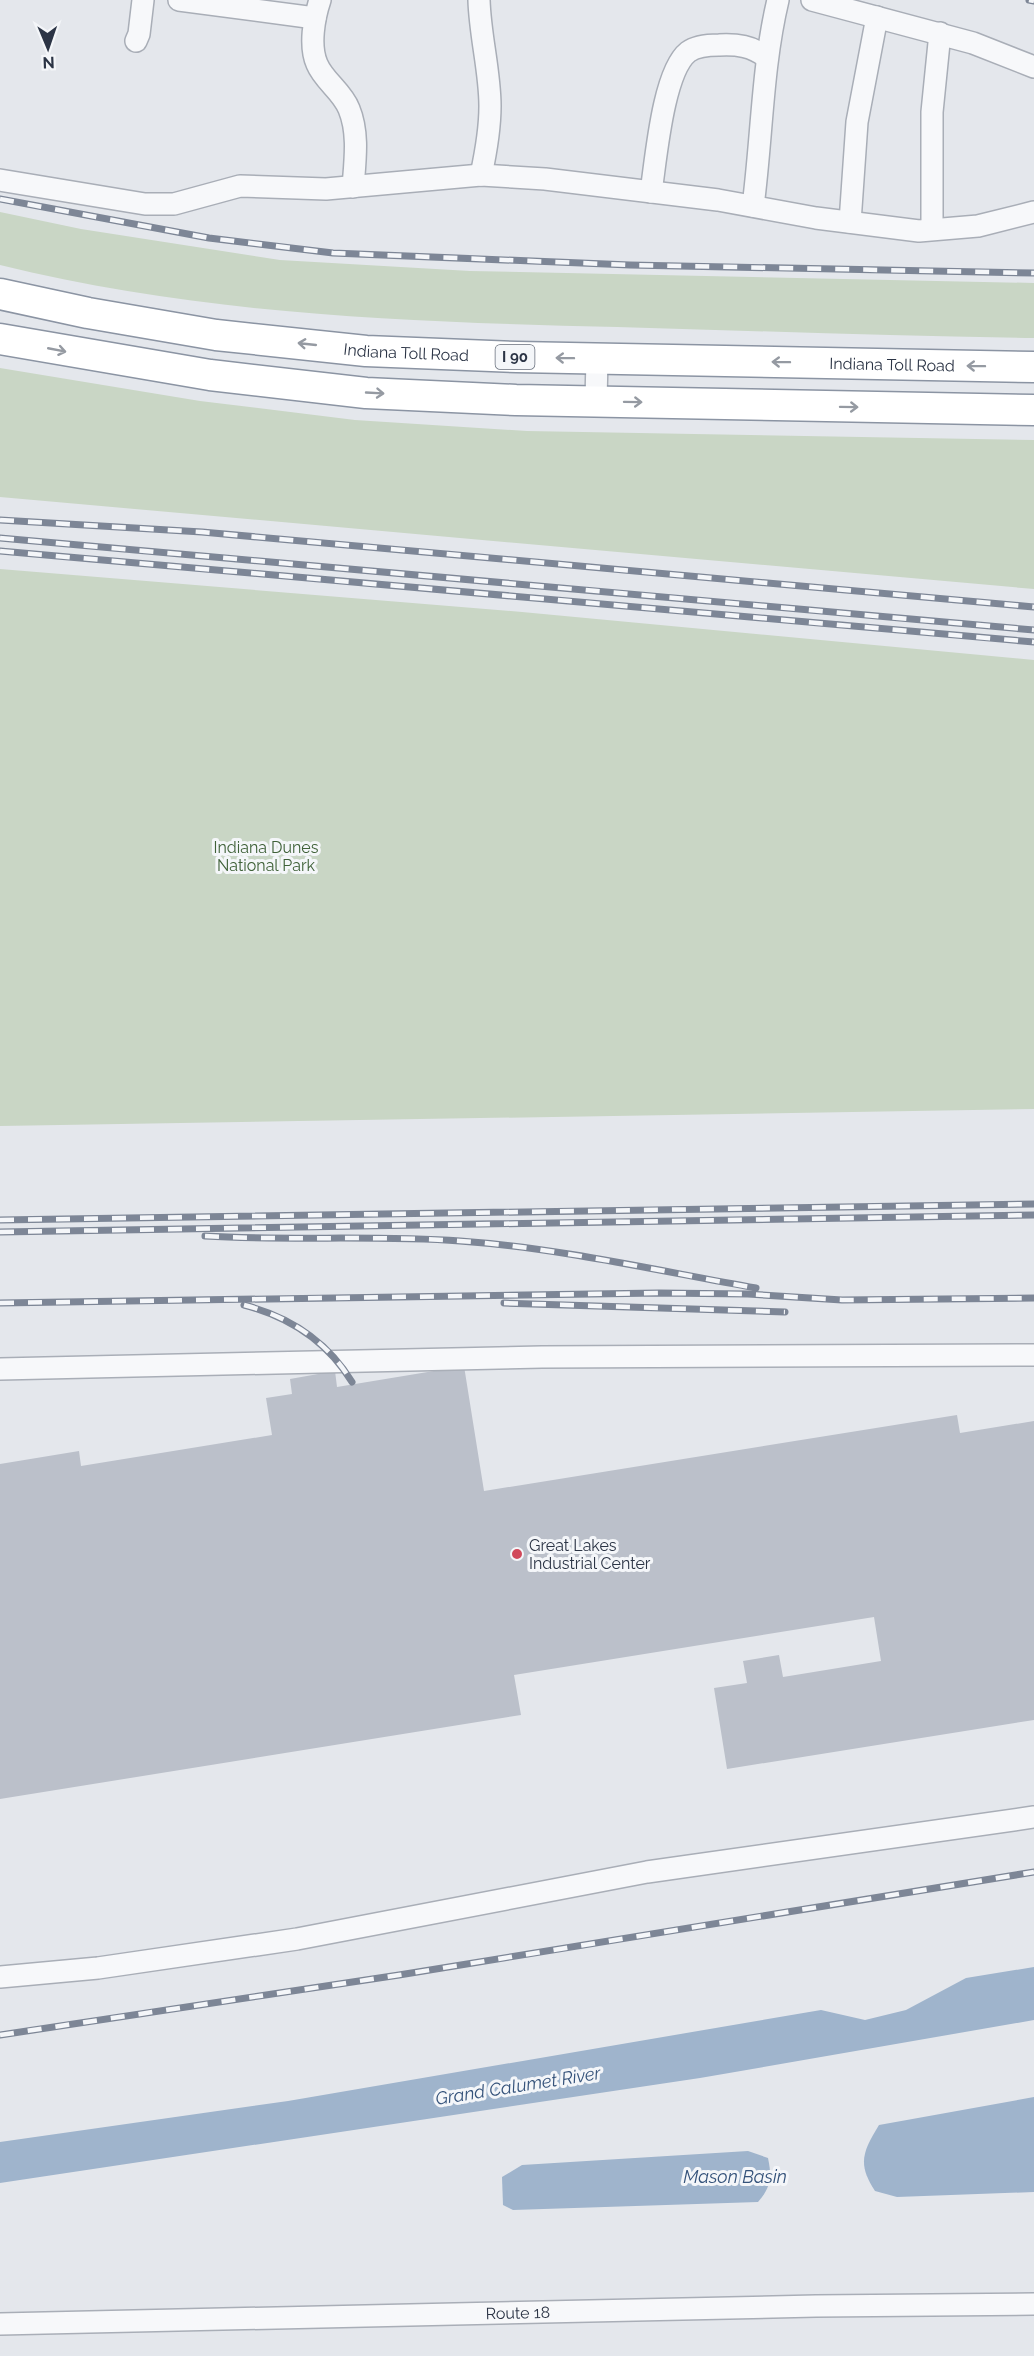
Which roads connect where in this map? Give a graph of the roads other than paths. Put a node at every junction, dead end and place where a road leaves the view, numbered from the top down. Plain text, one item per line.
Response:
1 (143, 0) edge
2 (179, 0) edge
3 (479, 0) edge
4 (778, 0) edge
5 (812, 0) edge
6 (317, 9) edge
7 (877, 17) junction
8 (940, 33) junction
9 (136, 41) dead end
10 (766, 57) junction
11 (1034, 67) edge
12 (481, 175) junction
13 (0, 180) edge
14 (353, 187) junction
15 (651, 192) junction
16 (753, 206) junction
17 (1034, 212) edge
18 (850, 222) junction
19 (932, 230) junction
20 (0, 294) edge
21 (0, 339) edge
22 (597, 358) junction
23 (1034, 367) edge
24 (596, 401) junction
25 (1034, 410) edge
26 (1034, 1355) edge
27 (0, 1369) edge
28 (1034, 1817) edge
29 (0, 1977) edge
30 (1034, 2304) edge
31 (0, 2324) edge

1 - 9 street
2 - 6 street
3 - 12 street
4 - 10 street
5 - 7 street
6 - 14 street
7 - 8 street
7 - 18 street
8 - 11 street
8 - 19 street
10 - 15 street
10 - 16 street
12 - 14 street
12 - 15 street
13 - 14 street
15 - 16 street
16 - 18 street
17 - 19 street
18 - 19 street
22 -> 20 highway, Indiana Toll Road / I 90
21 -> 24 highway
23 -> 22 highway, Indiana Toll Road / I 90
22 - 24 street
24 -> 25 highway
26 - 27 street
28 - 29 street
30 - 31 street, Route 18

